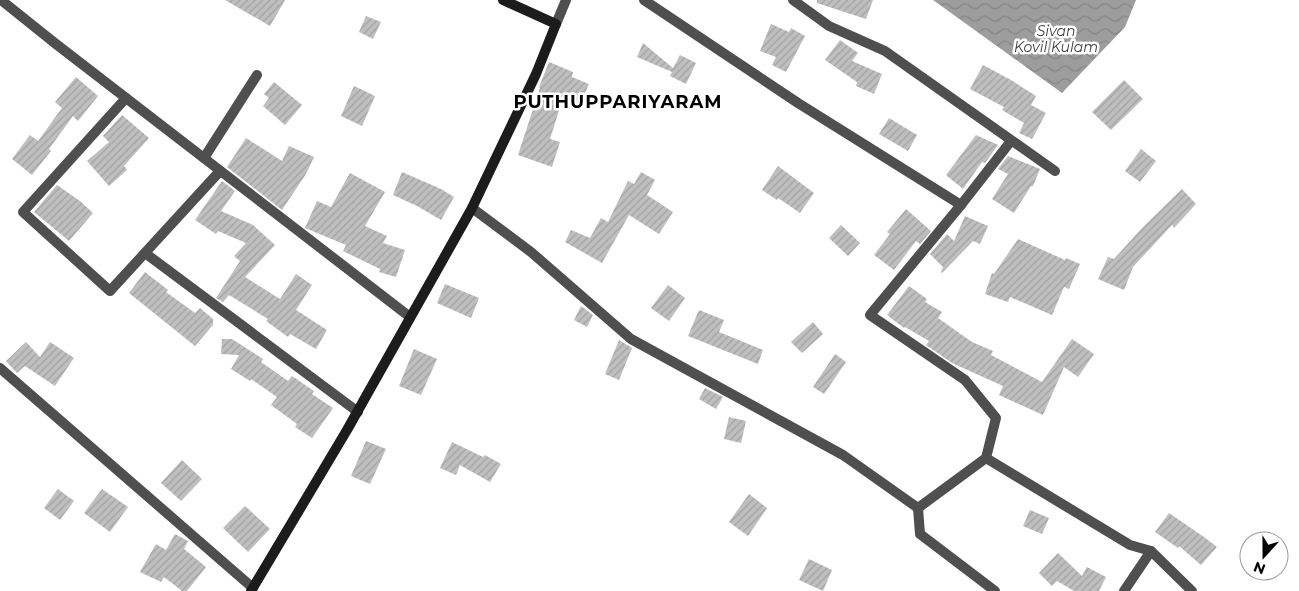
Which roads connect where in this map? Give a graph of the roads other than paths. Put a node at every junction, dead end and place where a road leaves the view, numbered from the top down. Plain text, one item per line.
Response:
1 (1, 0) edge
2 (503, 0) edge
3 (566, 0) edge
4 (644, 0) edge
5 (793, 0) edge
6 (556, 24) junction
7 (257, 75) dead end
8 (126, 98) junction
9 (1010, 141) junction
10 (204, 158) junction
11 (220, 171) junction
12 (1055, 171) dead end
13 (961, 205) junction
14 (472, 208) junction
15 (146, 253) junction
16 (410, 317) junction
17 (0, 368) edge
18 (358, 412) junction
19 (986, 458) junction
20 (918, 508) junction
21 (1150, 551) junction
22 (252, 590) edge
23 (995, 591) edge
24 (1124, 591) edge
25 (1192, 591) edge

1 - 8 street
2 - 6 street
3 - 6 street
4 - 13 street
5 - 9 street
6 - 14 street
7 - 10 street
8 - 10 street
8 - 15 street
9 - 12 street
9 - 13 street
10 - 11 street
11 - 15 street
11 - 16 street
13 - 19 street
14 - 16 street
14 - 20 street
15 - 18 street
16 - 18 street
17 - 22 street
18 - 22 street
19 - 20 street
19 - 21 street
20 - 23 street
21 - 24 street
21 - 25 street

